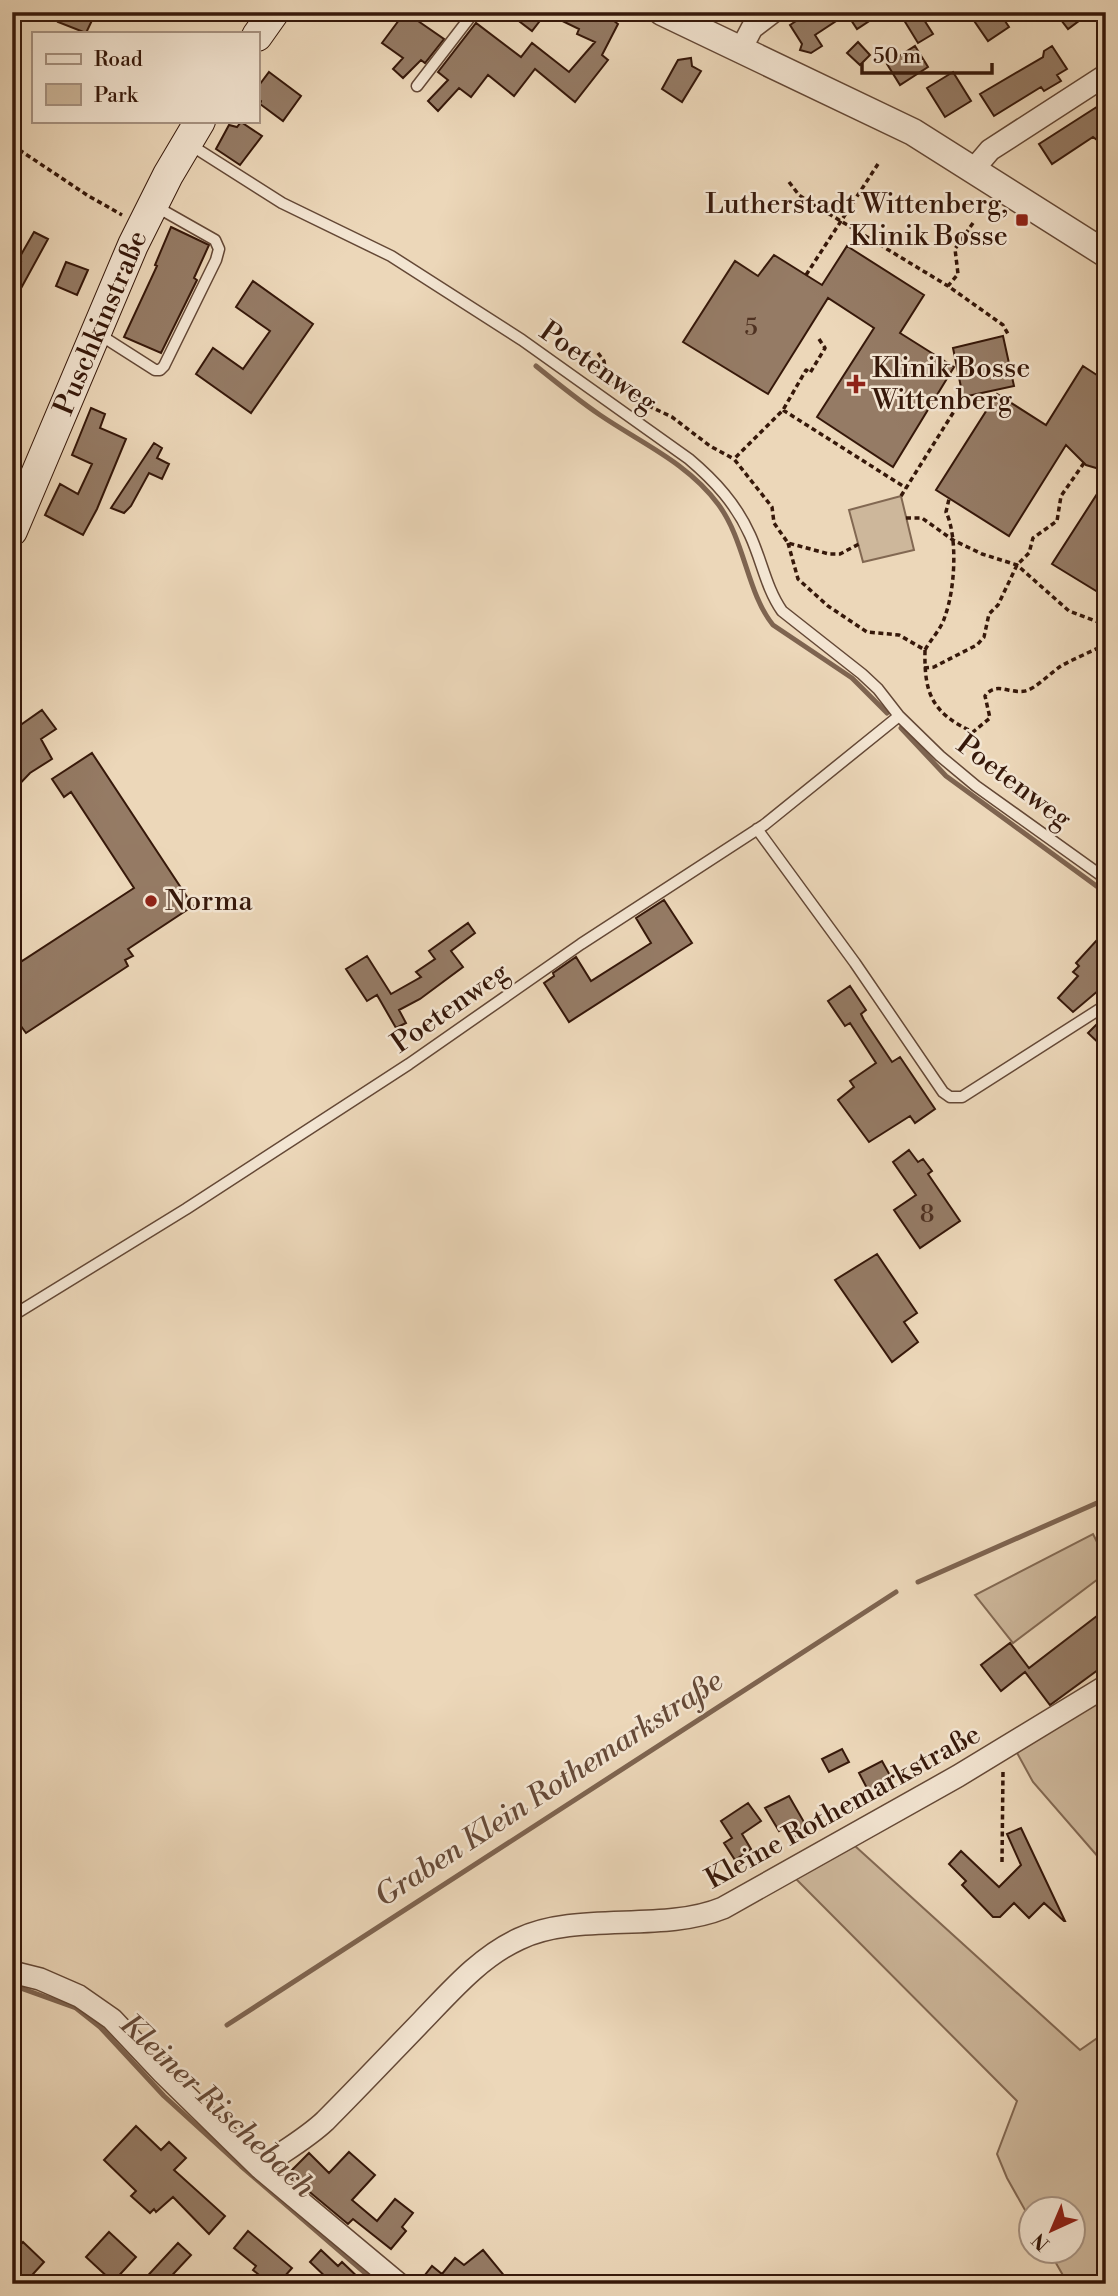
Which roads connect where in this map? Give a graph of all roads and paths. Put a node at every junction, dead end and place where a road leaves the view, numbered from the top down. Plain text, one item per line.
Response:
1 (274, 12) edge
2 (474, 12) edge
3 (662, 12) edge
4 (773, 12) edge
5 (259, 33) edge
6 (741, 49) junction
7 (1106, 75) edge
8 (417, 86) dead end
9 (193, 132) edge
10 (12, 145) edge
11 (878, 164) dead end
12 (973, 170) junction
13 (789, 182) dead end
14 (147, 215) junction
15 (841, 220) junction
16 (973, 223) dead end
17 (1106, 254) edge
18 (806, 275) dead end
19 (948, 286) junction
20 (95, 332) junction
21 (1008, 334) dead end
22 (819, 339) dead end
23 (598, 353) dead end
24 (963, 397) dead end
25 (783, 410) junction
26 (734, 459) junction
27 (1084, 463) dead end
28 (905, 488) junction
29 (901, 496) dead end
30 (949, 499) dead end
31 (906, 518) dead end
32 (12, 531) edge
33 (953, 540) junction
34 (788, 543) junction
35 (859, 544) dead end
36 (1017, 565) junction
37 (1106, 625) edge
38 (1106, 644) edge
39 (925, 650) junction
40 (924, 668) junction
41 (899, 716) junction
42 (757, 830) junction
43 (1106, 879) edge
44 (1106, 1005) edge
45 (12, 1316) edge
46 (1106, 1686) edge
47 (1000, 1752) junction
48 (1002, 1862) dead end
49 (12, 1972) edge
50 (260, 2168) junction
51 (399, 2284) edge

1 - 5 main road
2 - 8 lane
3 - 6 street
4 - 6 street
6 - 12 street
7 - 12 street
9 - 14 main road, Puschkinstraße
9 - 41 lane, Poetenweg
10 - 14 path
11 - 15 path
12 - 17 street
13 - 15 path
14 - 20 main road, Puschkinstraße
14 - 20 lane
15 - 18 path
15 - 19 path
16 - 19 path
19 - 21 path
20 - 32 main road, Puschkinstraße
22 - 25 path
23 - 26 path
24 - 28 path
25 - 26 path
25 - 28 path
26 - 34 path
27 - 36 path
28 - 29 path
30 - 33 path
31 - 33 path
33 - 36 path
33 - 39 path
34 - 35 path
34 - 39 path
36 - 37 path
36 - 40 path
38 - 40 path
39 - 40 path
41 - 42 lane, Poetenweg
41 - 43 lane, Poetenweg
42 - 44 lane
42 - 45 lane, Poetenweg
46 - 47 street, Kleine Rothemarkstraße
47 - 48 path
47 - 50 street, Kleine Rothemarkstraße
49 - 50 street
50 - 51 street

